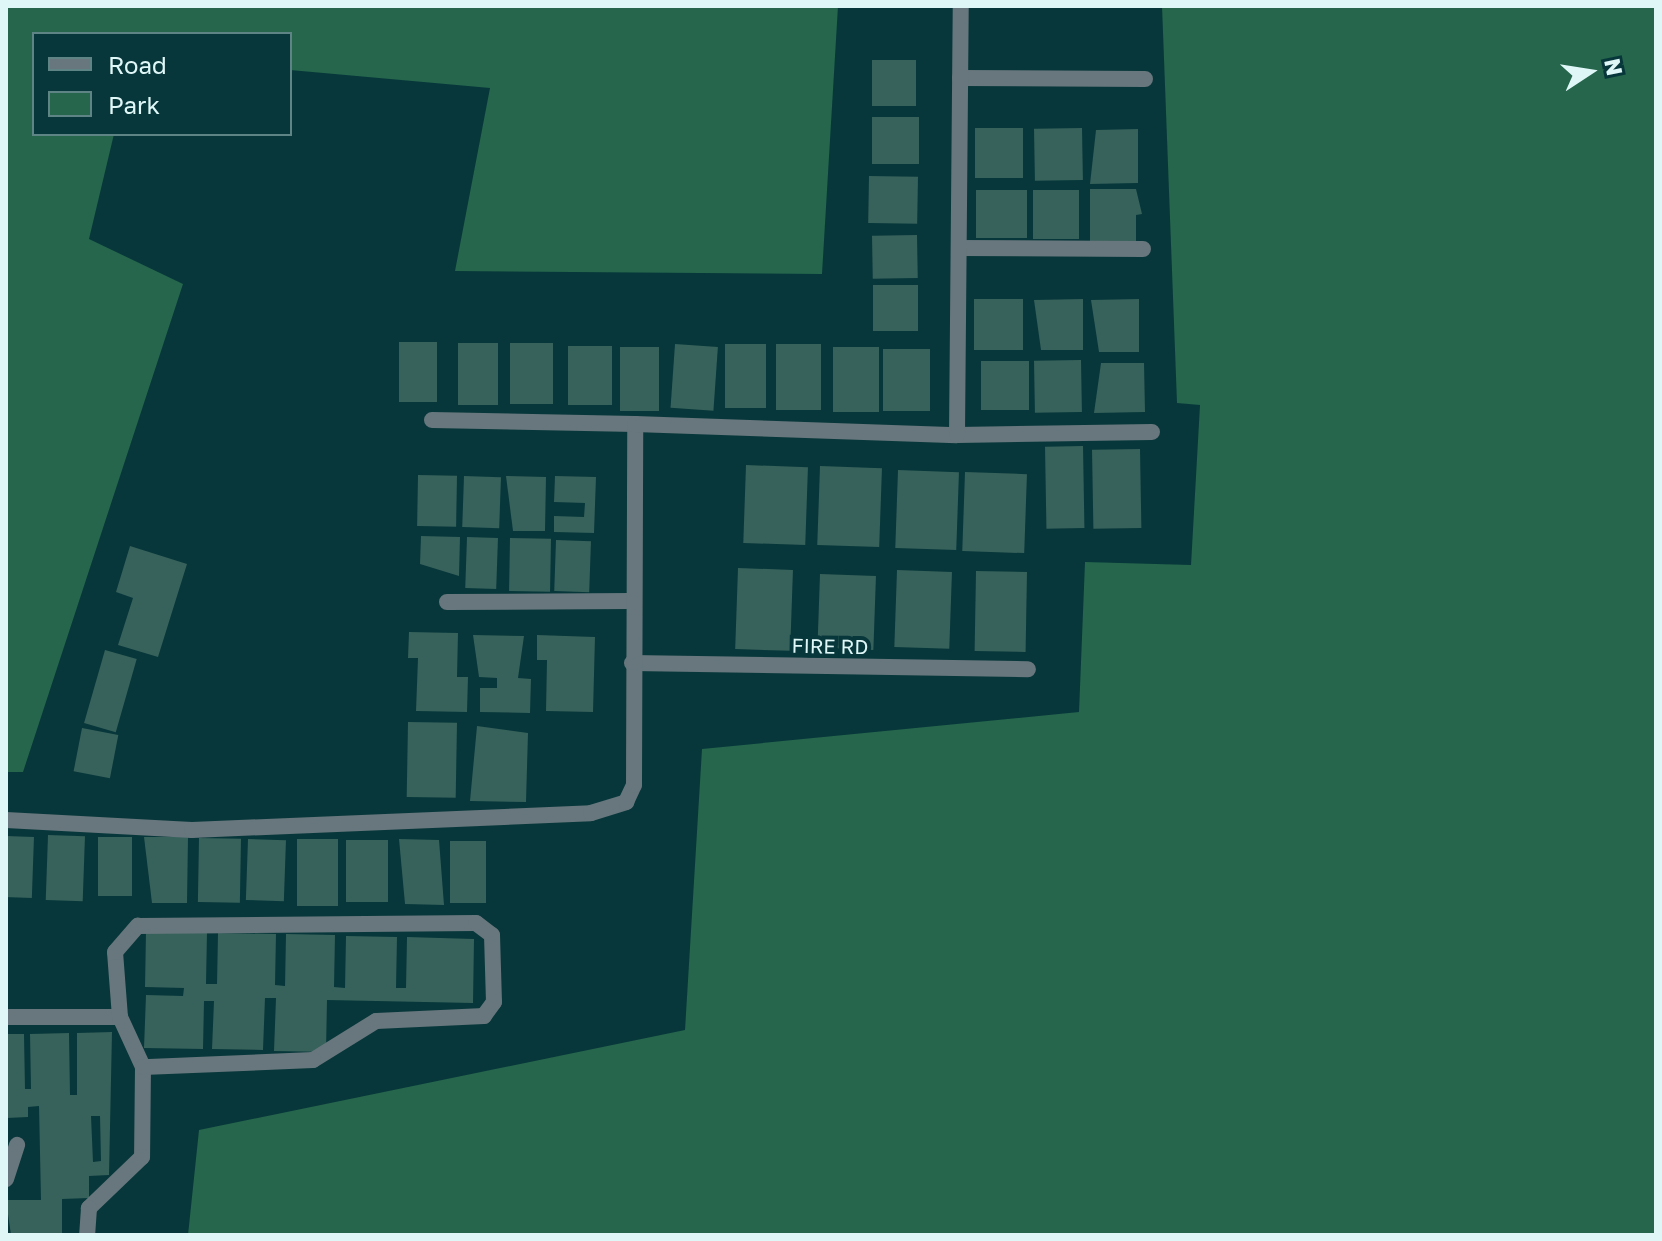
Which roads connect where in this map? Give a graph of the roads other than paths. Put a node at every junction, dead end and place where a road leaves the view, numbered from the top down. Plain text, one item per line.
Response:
1 (961, 6) edge
2 (960, 78) junction
3 (1145, 79) dead end
4 (959, 248) junction
5 (1143, 249) dead end
6 (432, 420) dead end
7 (635, 424) junction
8 (1152, 432) dead end
9 (957, 435) junction
10 (631, 601) junction
11 (447, 602) dead end
12 (632, 663) junction
13 (1028, 669) dead end
14 (6, 820) edge
15 (6, 1017) edge
16 (120, 1017) junction
17 (143, 1067) junction
18 (17, 1145) dead end
19 (6, 1179) edge
20 (87, 1235) edge

1 - 2 street
2 - 3 street
2 - 4 street
4 - 5 street
4 - 9 street
6 - 7 street
7 - 9 street
7 - 10 street
8 - 9 street
10 - 11 street
10 - 12 street
12 - 13 street, FIRE RD
12 - 14 street
15 - 16 street
16 - 17 street
16 - 17 street
17 - 20 street
18 - 19 street

